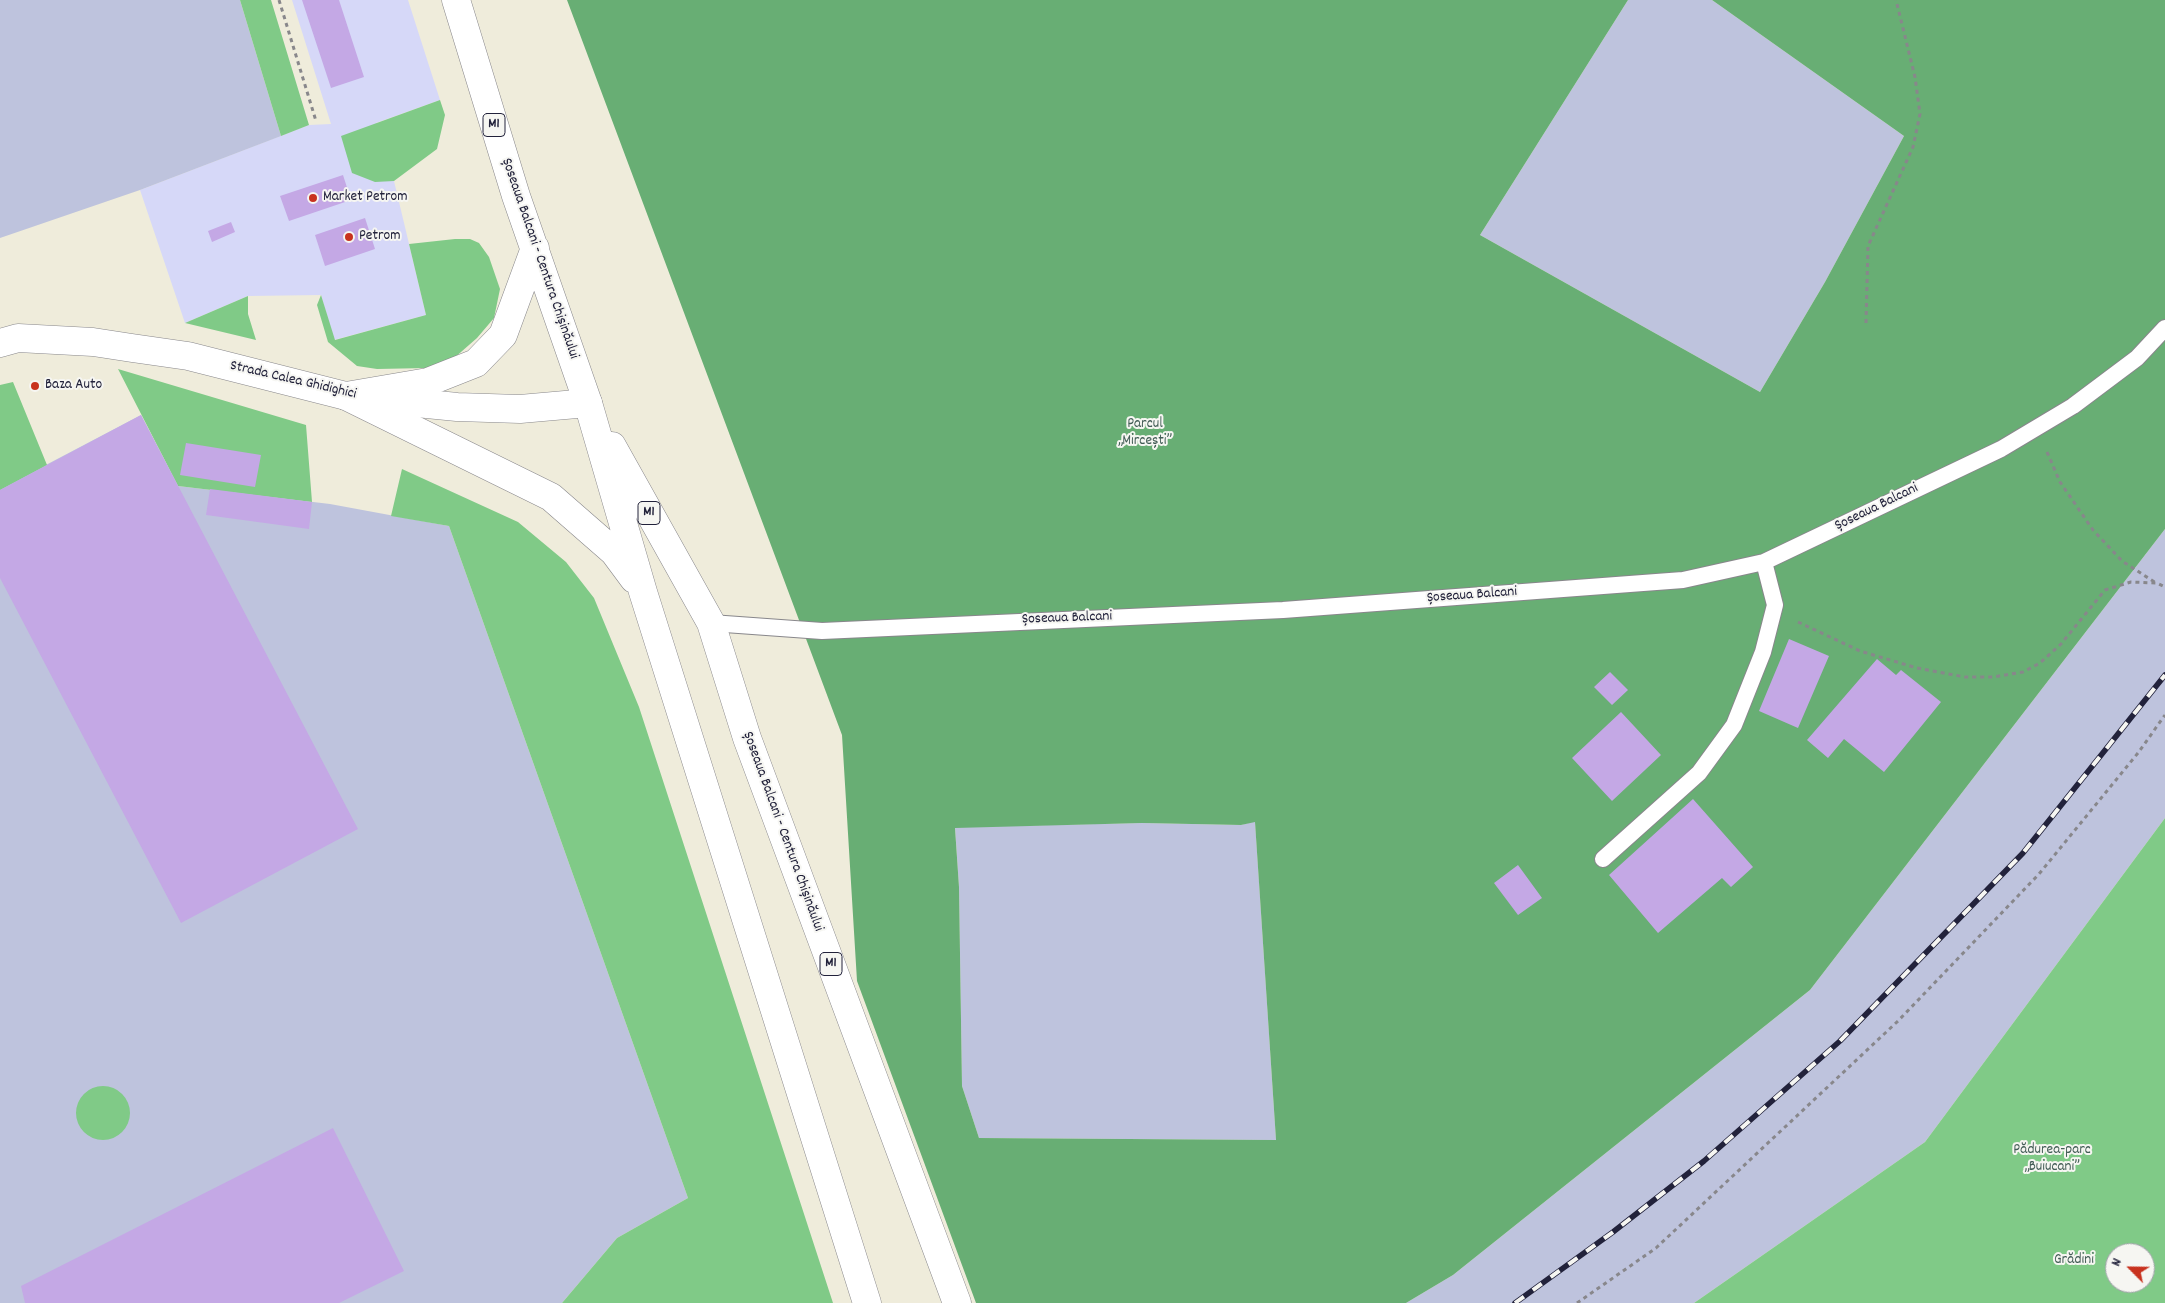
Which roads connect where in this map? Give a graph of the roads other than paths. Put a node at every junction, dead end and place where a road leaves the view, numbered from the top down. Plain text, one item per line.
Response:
1 (456, 0) edge
2 (535, 248) junction
3 (2165, 328) edge
4 (0, 343) edge
5 (346, 396) junction
6 (588, 403) junction
7 (1764, 562) junction
8 (643, 592) junction
9 (710, 623) junction
10 (1603, 860) dead end
11 (867, 1303) edge
12 (957, 1303) edge

1 - 2 main road, Șoseaua Balcani - Centura Chișinăului / M1
2 - 5 main road
2 - 6 main road, Șoseaua Balcani - Centura Chișinăului / M1
3 - 7 lane, Șoseaua Balcani
4 - 5 main road, Strada Calea Ghidighici
5 - 6 main road, Strada Calea Ghidighici
5 - 8 main road
6 - 8 main road, Șoseaua Balcani - Centura Chișinăului / M1
6 - 9 main road, Șoseaua Balcani - Centura Chișinăului / M1
7 - 9 lane, Șoseaua Balcani
7 - 10 lane
8 - 11 main road, Șoseaua Balcani - Centura Chișinăului / M1
9 - 12 main road, Șoseaua Balcani - Centura Chișinăului / M1

